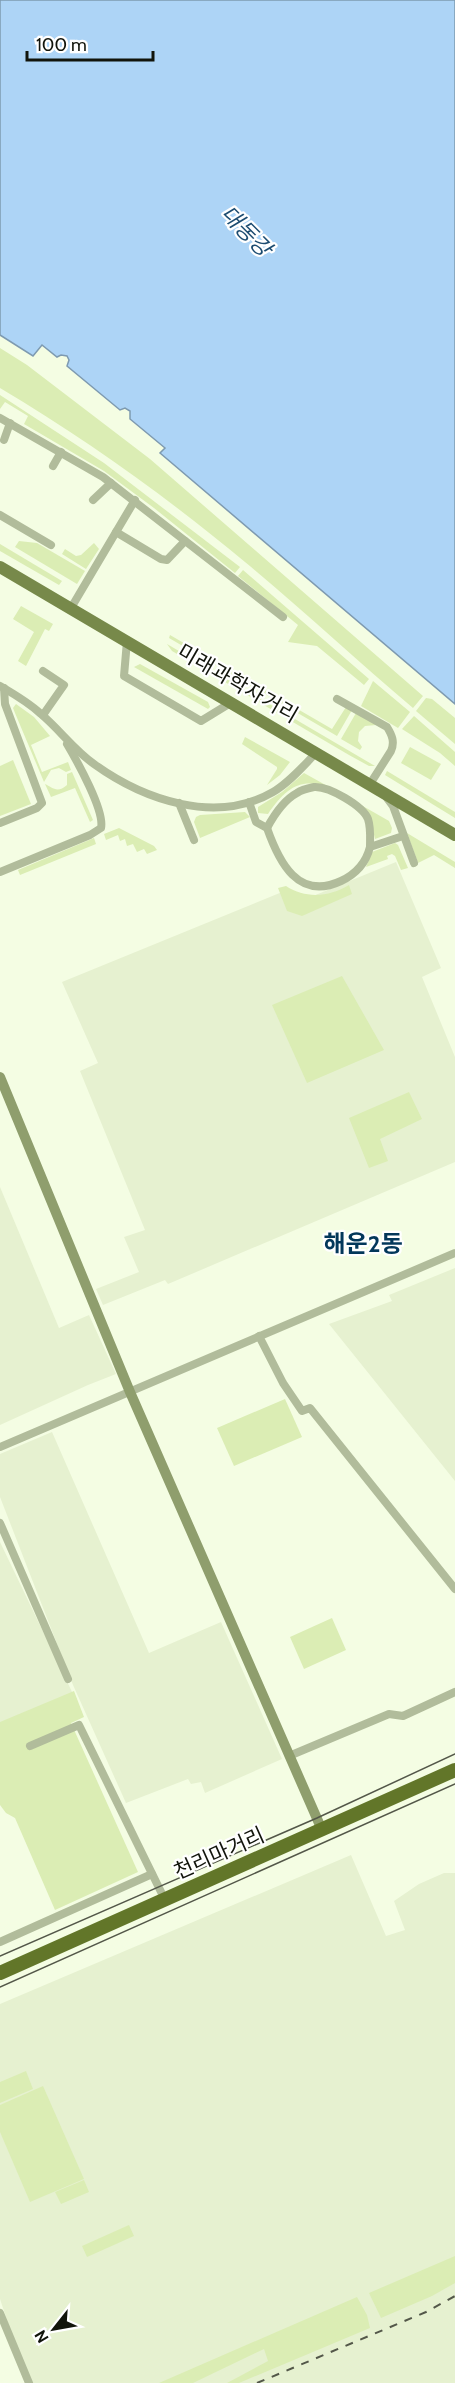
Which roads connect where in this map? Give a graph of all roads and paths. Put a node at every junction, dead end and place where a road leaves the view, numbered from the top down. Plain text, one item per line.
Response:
1 (0, 418) edge
2 (10, 423) junction
3 (4, 440) dead end
4 (61, 452) junction
5 (52, 466) dead end
6 (111, 483) junction
7 (93, 501) dead end
8 (135, 501) junction
9 (0, 515) edge
10 (116, 532) junction
11 (186, 541) junction
12 (51, 545) dead end
13 (0, 567) edge
14 (71, 608) junction
15 (283, 618) dead end
16 (127, 641) junction
17 (43, 671) dead end
18 (2, 687) edge
19 (337, 699) dead end
20 (232, 702) junction
21 (43, 715) junction
22 (65, 741) junction
23 (317, 752) junction
24 (370, 784) junction
25 (383, 792) junction
26 (249, 802) junction
27 (179, 803) junction
28 (0, 823) edge
29 (267, 828) junction
30 (455, 835) edge
31 (403, 836) junction
32 (194, 840) dead end
33 (370, 847) junction
34 (414, 863) dead end
35 (0, 872) edge
36 (0, 1077) edge
37 (455, 1253) edge
38 (259, 1336) junction
39 (130, 1392) junction
40 (0, 1447) edge
41 (0, 1523) edge
42 (455, 1589) edge
43 (69, 1679) dead end
44 (455, 1692) edge
45 (30, 1746) dead end
46 (289, 1756) junction
47 (455, 1770) edge
48 (322, 1830) junction
49 (152, 1874) junction
50 (165, 1900) junction
51 (0, 1942) edge
52 (0, 1973) edge
53 (0, 2313) edge
54 (29, 2383) edge

1 - 2 street
2 - 3 street
2 - 4 street
4 - 5 street
4 - 6 street
6 - 7 street
6 - 8 street
8 - 10 street
8 - 11 street
9 - 12 street
10 - 11 street
10 - 14 street
11 - 15 street
13 - 14 main road, 미래과학자거리
14 - 16 main road, 미래과학자거리
16 - 20 main road, 미래과학자거리
16 - 20 street
17 - 21 street
18 - 21 street
18 - 28 street
19 - 24 street
20 - 23 main road, 미래과학자거리
21 - 22 street
22 - 27 street
22 - 35 street
23 - 24 main road, 미래과학자거리
23 - 26 street
24 - 25 main road, 미래과학자거리
25 - 30 main road, 미래과학자거리
25 - 31 street
26 - 27 street
26 - 29 street
27 - 32 street
29 - 33 street
29 - 33 street
31 - 33 street
31 - 34 street
36 - 39 street
37 - 38 street
38 - 39 street
38 - 42 street
39 - 40 street
39 - 46 street
41 - 43 street
44 - 46 street
45 - 49 street
46 - 48 street
47 - 48 highway, 천리마거리
48 - 50 highway, 천리마거리
49 - 50 street
49 - 51 street
50 - 52 highway, 천리마거리
53 - 54 street

